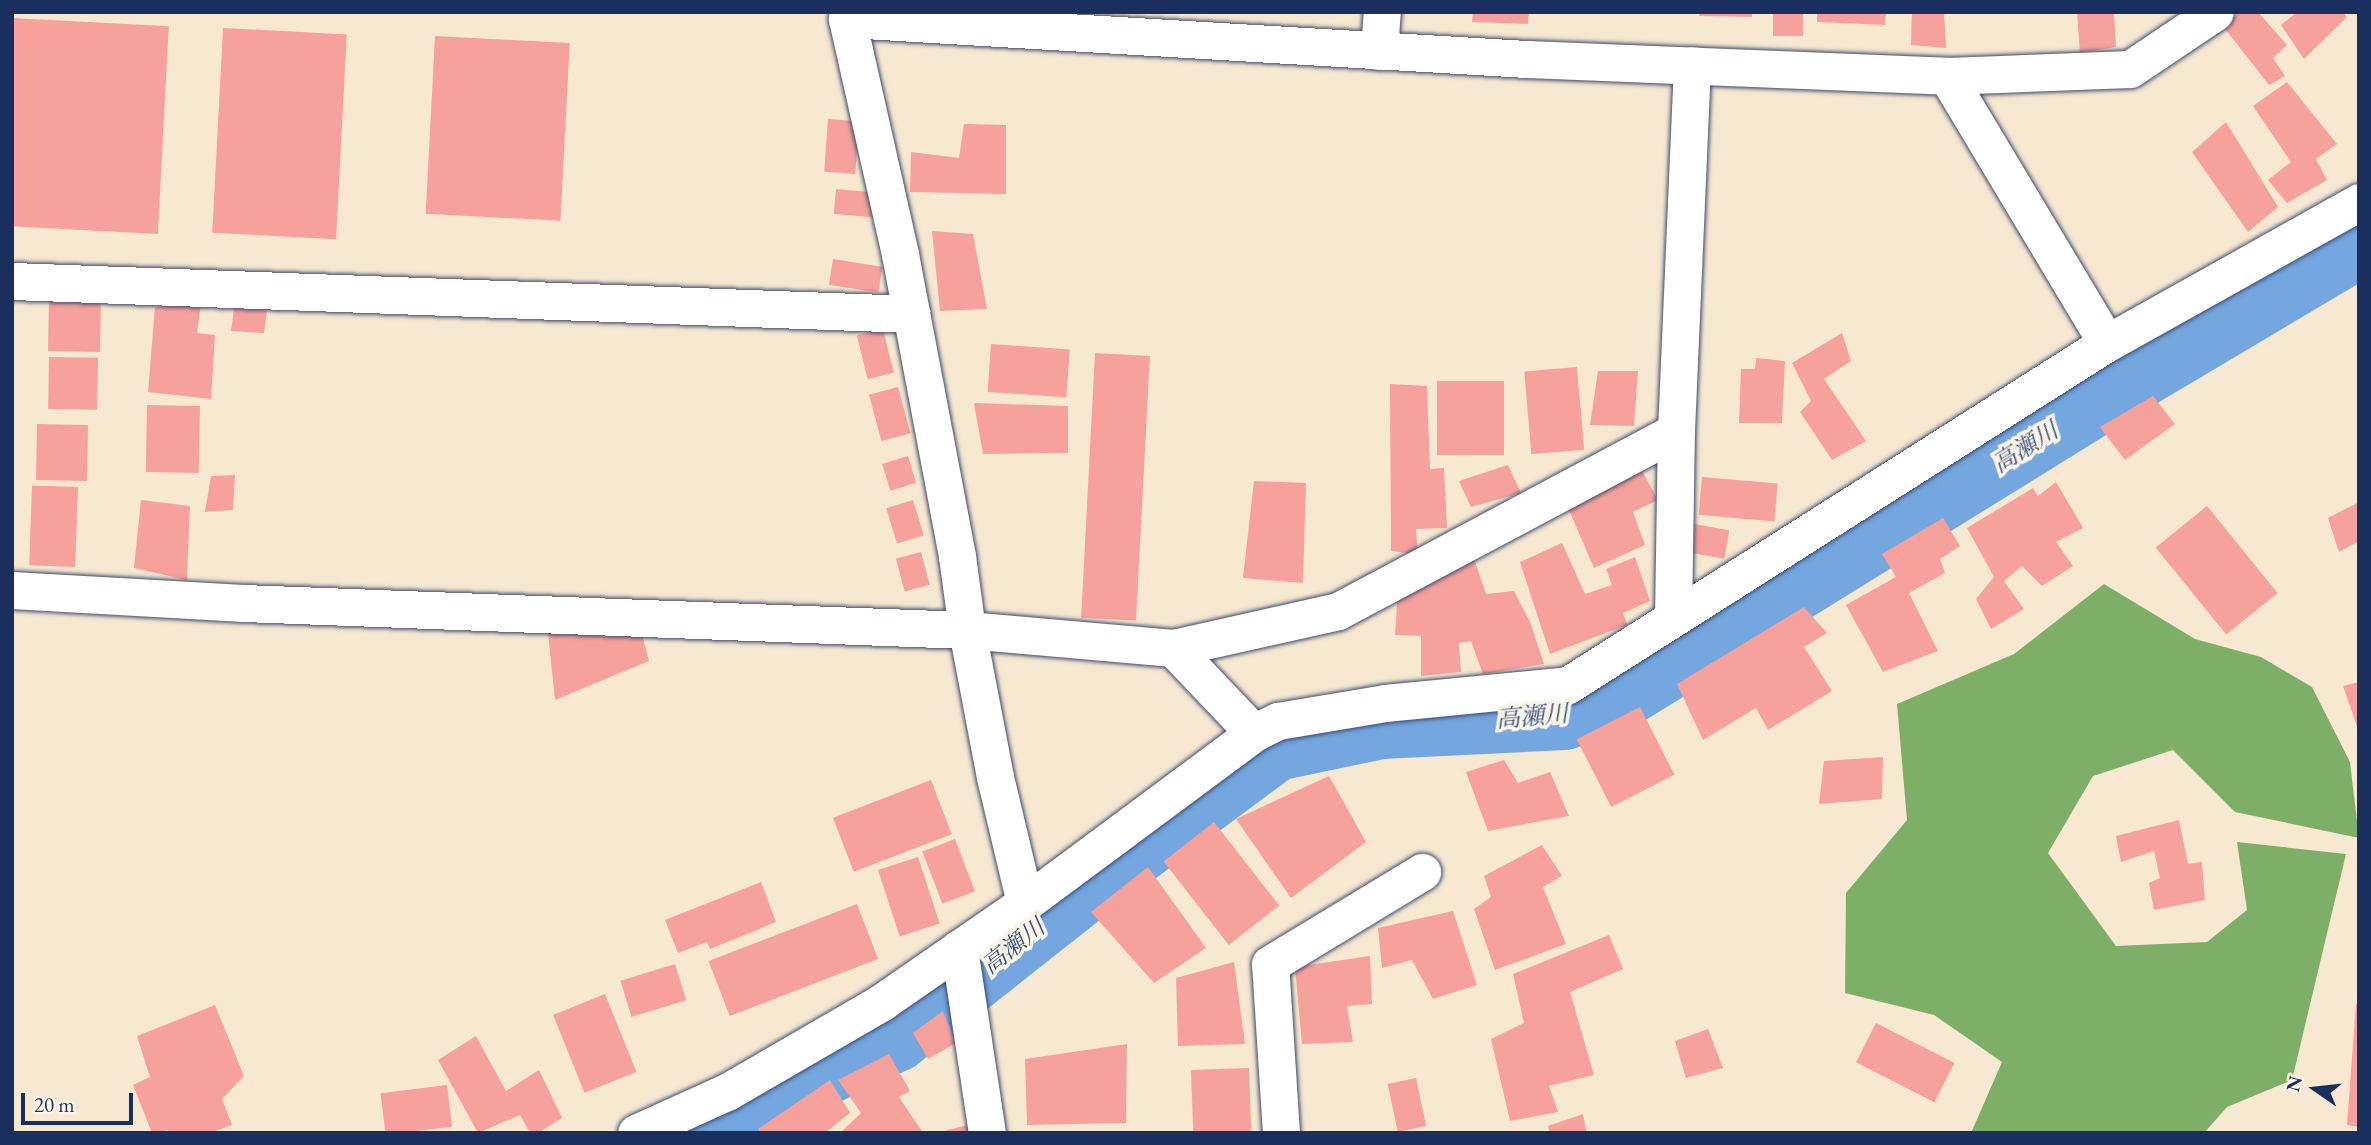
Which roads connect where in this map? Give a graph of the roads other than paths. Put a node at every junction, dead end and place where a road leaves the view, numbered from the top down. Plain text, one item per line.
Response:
1 (1382, 12) edge
2 (2215, 12) edge
3 (1379, 51) junction
4 (1692, 65) junction
5 (1947, 76) junction
6 (2359, 202) edge
7 (12, 281) edge
8 (911, 314) junction
9 (2107, 344) junction
10 (1676, 431) junction
11 (12, 590) edge
12 (1673, 618) junction
13 (967, 630) junction
14 (1173, 648) junction
15 (1254, 733) junction
16 (1422, 872) dead end
17 (1024, 903) junction
18 (959, 948) junction
19 (636, 1133) edge
20 (987, 1133) edge
21 (1281, 1133) edge

1 - 3 street
2 - 5 street
3 - 4 street
3 - 8 street
4 - 5 street
4 - 10 street
5 - 9 street
6 - 9 street
7 - 8 street
8 - 13 street
9 - 12 street
10 - 12 street
10 - 14 street
11 - 13 street
12 - 15 street
13 - 14 street
13 - 17 street
14 - 15 street
15 - 17 street
16 - 21 street
17 - 18 street
18 - 19 street
18 - 20 street

